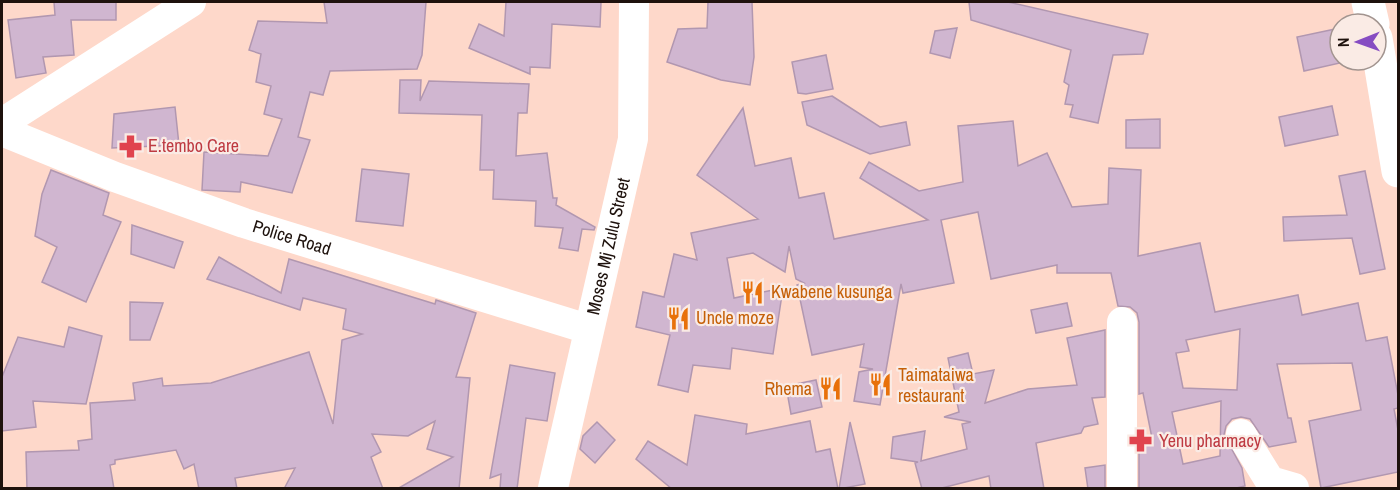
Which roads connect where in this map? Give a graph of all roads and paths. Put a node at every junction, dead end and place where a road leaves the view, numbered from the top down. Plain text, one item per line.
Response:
1 (191, 2) edge
2 (634, 2) edge
3 (1382, 72) edge
4 (2, 123) edge
5 (2, 131) edge
6 (1398, 171) edge
7 (1122, 322) dead end
8 (588, 328) junction
9 (1241, 434) dead end
10 (553, 489) edge
11 (1122, 489) edge
12 (1294, 489) edge

1 - 4 street
2 - 8 street, Moses Mj Zulu Street
3 - 6 street
5 - 8 street, Police Road
7 - 11 street
8 - 10 street, Moses Mj Zulu Street
9 - 12 street

